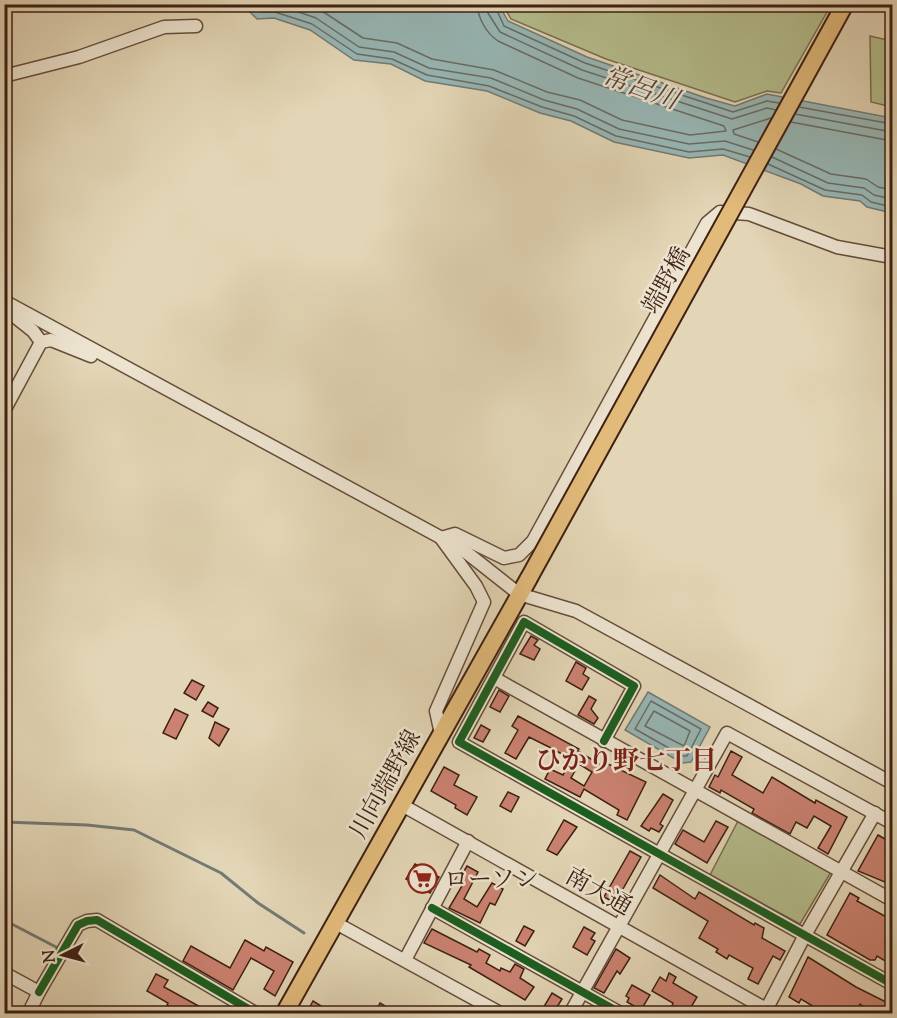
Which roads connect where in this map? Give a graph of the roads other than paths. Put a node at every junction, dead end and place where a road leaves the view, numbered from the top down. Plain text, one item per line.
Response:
1 (845, 4) edge
2 (196, 26) dead end
3 (4, 76) edge
4 (892, 257) edge
5 (4, 301) edge
6 (4, 308) edge
7 (41, 342) junction
8 (107, 357) junction
9 (4, 409) edge
10 (441, 538) junction
11 (529, 578) joint
12 (519, 594) junction
13 (494, 678) junction
14 (441, 734) junction
15 (604, 741) junction
16 (892, 783) edge
17 (695, 790) junction
18 (402, 805) junction
19 (875, 813) junction
20 (892, 823) edge
21 (468, 841) junction
22 (659, 853) junction
23 (842, 871) junction
24 (892, 900) edge
25 (432, 908) junction
26 (334, 922) junction
27 (619, 926) junction
28 (805, 935) junction
29 (405, 960) junction
30 (4, 973) edge
31 (892, 984) edge
32 (39, 992) junction
33 (582, 992) junction
34 (769, 1012) edge
35 (28, 1014) edge
36 (257, 1014) edge
37 (284, 1014) edge
38 (502, 1014) edge
39 (570, 1014) edge
40 (622, 1014) edge

1 - 11 main road, 端野橋, bridge
2 - 3 street
4 - 10 street
5 - 8 street
6 - 7 street
7 - 8 street
7 - 9 street
8 - 10 street
10 - 12 street
10 - 14 street
11 - 12 main road, 川向端野線
12 - 14 main road, 川向端野線
12 - 16 street
13 - 15 street
13 - 15 street
13 - 22 street
14 - 18 main road, 川向端野線
15 - 17 street
17 - 19 street
17 - 22 street
17 - 23 street
18 - 21 street, 南大通
18 - 26 main road, 川向端野線
19 - 20 street
19 - 23 street
21 - 25 street
21 - 27 street, 南大通
22 - 27 street
22 - 28 street
23 - 24 street
23 - 28 street
25 - 29 street
25 - 33 street
26 - 29 street
26 - 37 main road, 川向端野線
27 - 33 street
27 - 34 street, 南大通
28 - 31 street
28 - 34 street
29 - 38 street
30 - 32 street
32 - 35 street
32 - 36 street
33 - 39 street
33 - 40 street

